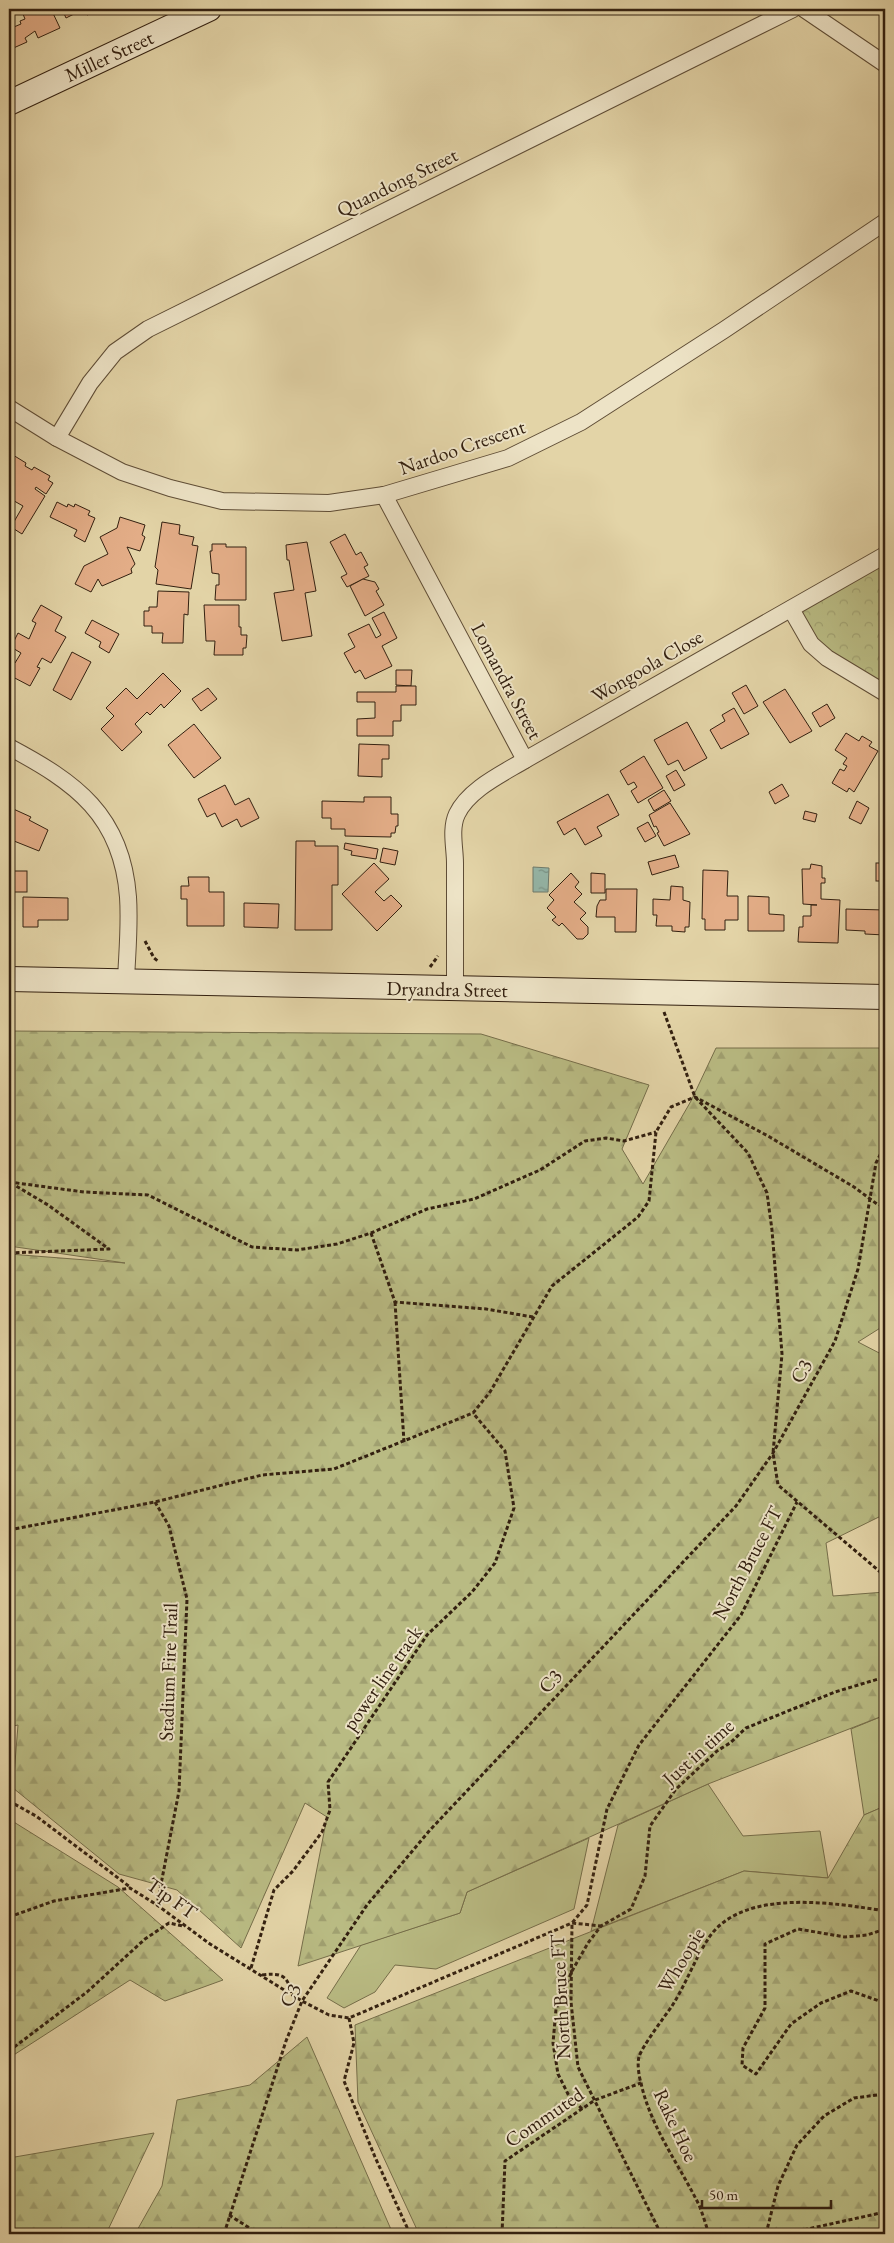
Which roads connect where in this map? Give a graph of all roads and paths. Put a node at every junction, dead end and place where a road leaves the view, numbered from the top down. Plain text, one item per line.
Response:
1 (209, 9) edge
2 (793, 9) edge
3 (804, 9) edge
4 (885, 64) edge
5 (9, 103) edge
6 (885, 222) edge
7 (9, 408) edge
8 (57, 438) junction
9 (384, 495) junction
10 (885, 555) edge
11 (791, 609) junction
12 (885, 693) edge
13 (9, 747) edge
14 (524, 760) junction
15 (9, 979) edge
16 (126, 981) junction
17 (455, 989) junction
18 (656, 993) junction
19 (885, 997) edge
20 (695, 1098) junction
21 (656, 1132) junction
22 (885, 1145) edge
23 (9, 1182) edge
24 (870, 1199) junction
25 (885, 1207) edge
26 (371, 1233) junction
27 (9, 1253) edge
28 (395, 1302) junction
29 (533, 1317) junction
30 (473, 1413) junction
31 (404, 1442) junction
32 (773, 1453) junction
33 (155, 1502) junction
34 (797, 1502) junction
35 (9, 1530) edge
36 (885, 1576) edge
37 (885, 1676) edge
38 (9, 1800) edge
39 (130, 1888) junction
40 (157, 1905) junction
41 (885, 1911) edge
42 (9, 1917) edge
43 (572, 1923) junction
44 (186, 1926) junction
45 (601, 1926) junction
46 (885, 1929) edge
47 (251, 1968) junction
48 (572, 1971) junction
49 (261, 1975) junction
50 (291, 1994) junction
51 (302, 2001) junction
52 (885, 2003) edge
53 (348, 2018) junction
54 (9, 2051) edge
55 (641, 2083) junction
56 (885, 2094) edge
57 (594, 2100) junction
58 (582, 2109) junction
59 (885, 2212) edge
60 (229, 2215) junction
61 (224, 2234) edge
62 (259, 2234) edge
63 (410, 2234) edge
64 (502, 2234) edge
65 (661, 2234) edge
66 (710, 2234) edge
67 (766, 2234) edge
68 (785, 2234) edge

1 - 5 street, Miller Street
2 - 8 street, Quandong Street
3 - 4 street
6 - 9 street, Nardoo Crescent
7 - 8 street, Nardoo Crescent
8 - 9 street, Nardoo Crescent
9 - 14 street, Lomandra Street
10 - 11 street, Wongoola Close
11 - 12 street
11 - 14 street, Wongoola Close
13 - 16 street
14 - 17 street, Lomandra Street
15 - 16 street, Dryandra Street
16 - 17 street, Dryandra Street
17 - 18 street, Dryandra Street
18 - 19 street, Dryandra Street
18 - 20 path
20 - 21 path
20 - 24 path
20 - 32 path
21 - 26 path
21 - 29 path
22 - 24 path, C3
23 - 26 path
23 - 27 path
24 - 25 path
24 - 32 path, C3
26 - 28 path
28 - 29 path
28 - 31 path
29 - 30 path
30 - 31 path
30 - 47 path, power line track
31 - 33 path
32 - 34 path
32 - 51 path, C3
33 - 35 path
33 - 40 path, Stadium Fire Trail
34 - 36 path
34 - 43 path, North Bruce FT
37 - 45 path, Just in time
38 - 39 path
39 - 40 path, Tip FT
39 - 42 path, Tip FT
40 - 44 path, Tip FT
41 - 55 path, Whoopie
43 - 45 path
43 - 48 path, North Bruce FT
43 - 53 path
44 - 47 path, Tip FT
44 - 54 path
45 - 48 path, Just in time
46 - 52 path
47 - 49 path, Tip FT
48 - 57 path, North Bruce FT
48 - 58 path, Just in time
49 - 50 path, Tip FT
49 - 50 path
50 - 51 path, Tip FT
51 - 53 path, Tip FT
51 - 60 path, C3
53 - 63 path
55 - 57 path, Commuted
55 - 66 path, Rake Hoe
56 - 67 path
57 - 58 path, Commuted
57 - 65 path, North Bruce FT
58 - 64 path, Commuted
59 - 68 path
60 - 61 path, C3
60 - 62 path

